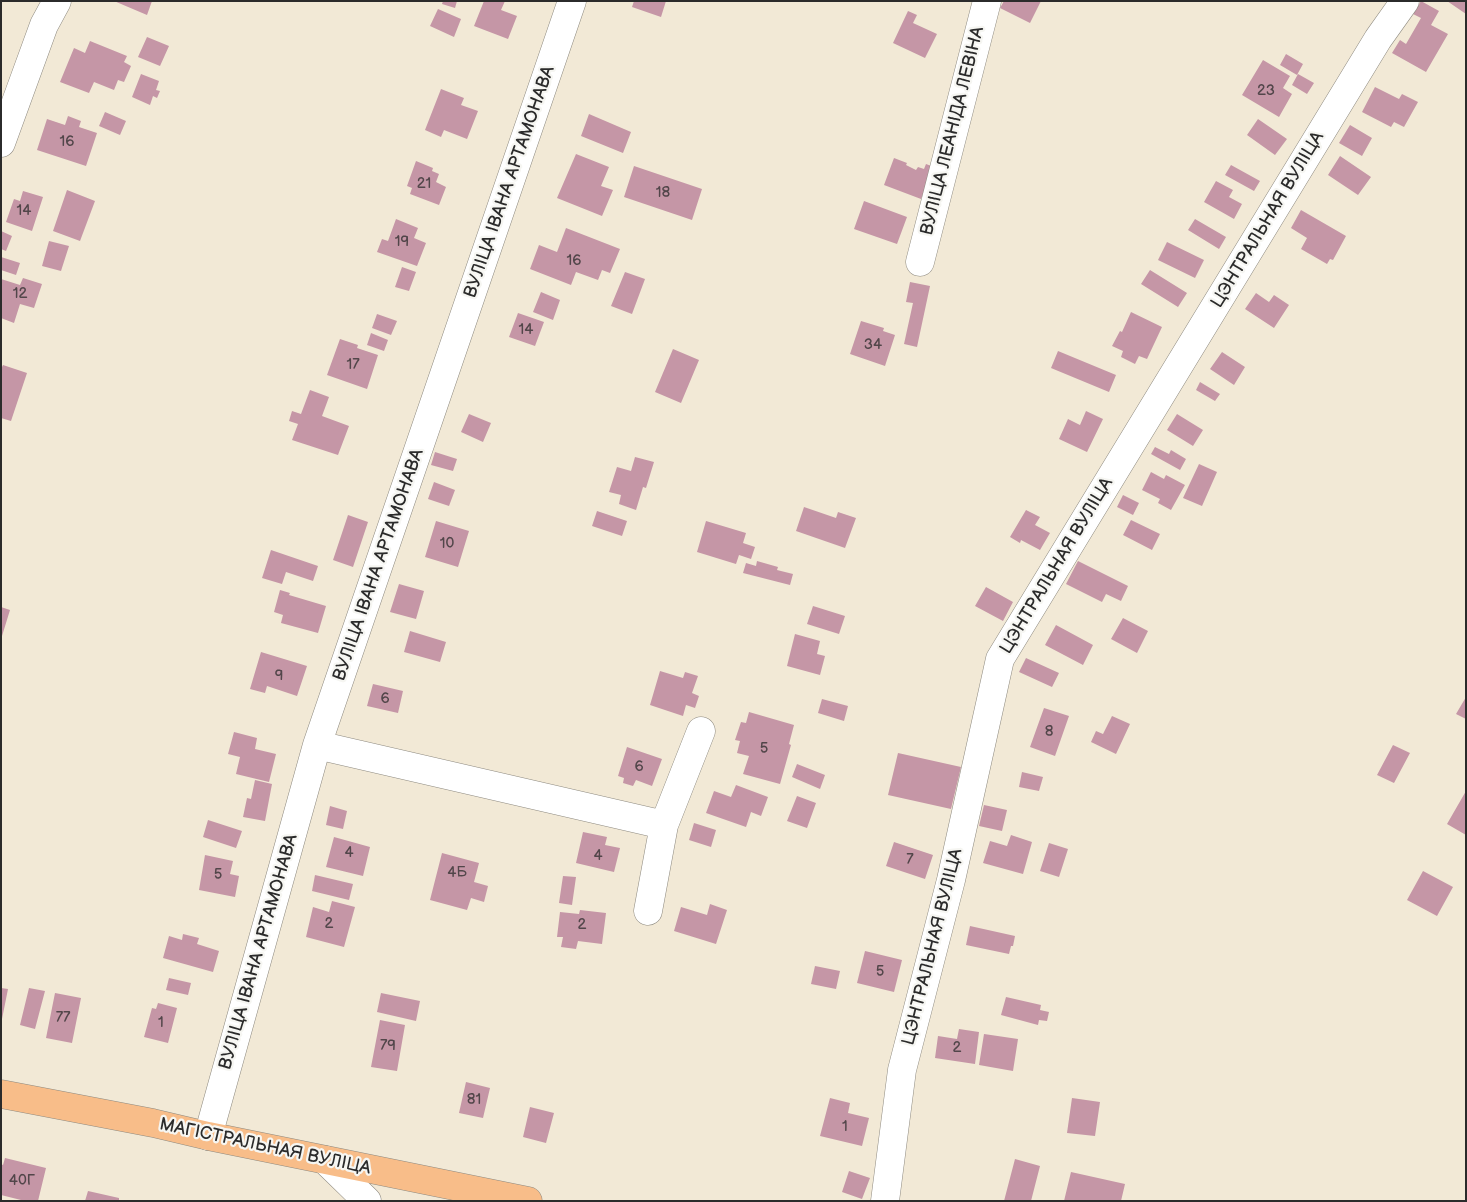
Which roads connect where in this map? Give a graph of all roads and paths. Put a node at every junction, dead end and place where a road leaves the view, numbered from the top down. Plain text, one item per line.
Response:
1 (56, 1) edge
2 (572, 1) edge
3 (987, 1) edge
4 (1405, 1) edge
5 (1, 143) edge
6 (920, 262) dead end
7 (701, 731) dead end
8 (317, 745) junction
9 (664, 825) junction
10 (648, 911) dead end
11 (1, 1094) edge
12 (208, 1136) junction
13 (325, 1160) junction
14 (512, 1199) edge
15 (367, 1201) edge
16 (886, 1201) edge

1 - 5 street
2 - 8 street, ВУЛІЦА ІВАНА АРТАМОНАВА
3 - 6 street, ВУЛІЦА ЛЕАНІДА ЛЕВІНА
4 - 16 street, ЦЭНТРАЛЬНАЯ ВУЛІЦА
7 - 9 street
8 - 9 street
8 - 12 street, ВУЛІЦА ІВАНА АРТАМОНАВА
9 - 10 street
11 - 12 main road, МАГІСТРАЛЬНАЯ ВУЛІЦА
12 - 13 main road, МАГІСТРАЛЬНАЯ ВУЛІЦА
13 - 14 main road, МАГІСТРАЛЬНАЯ ВУЛІЦА
13 - 15 street

